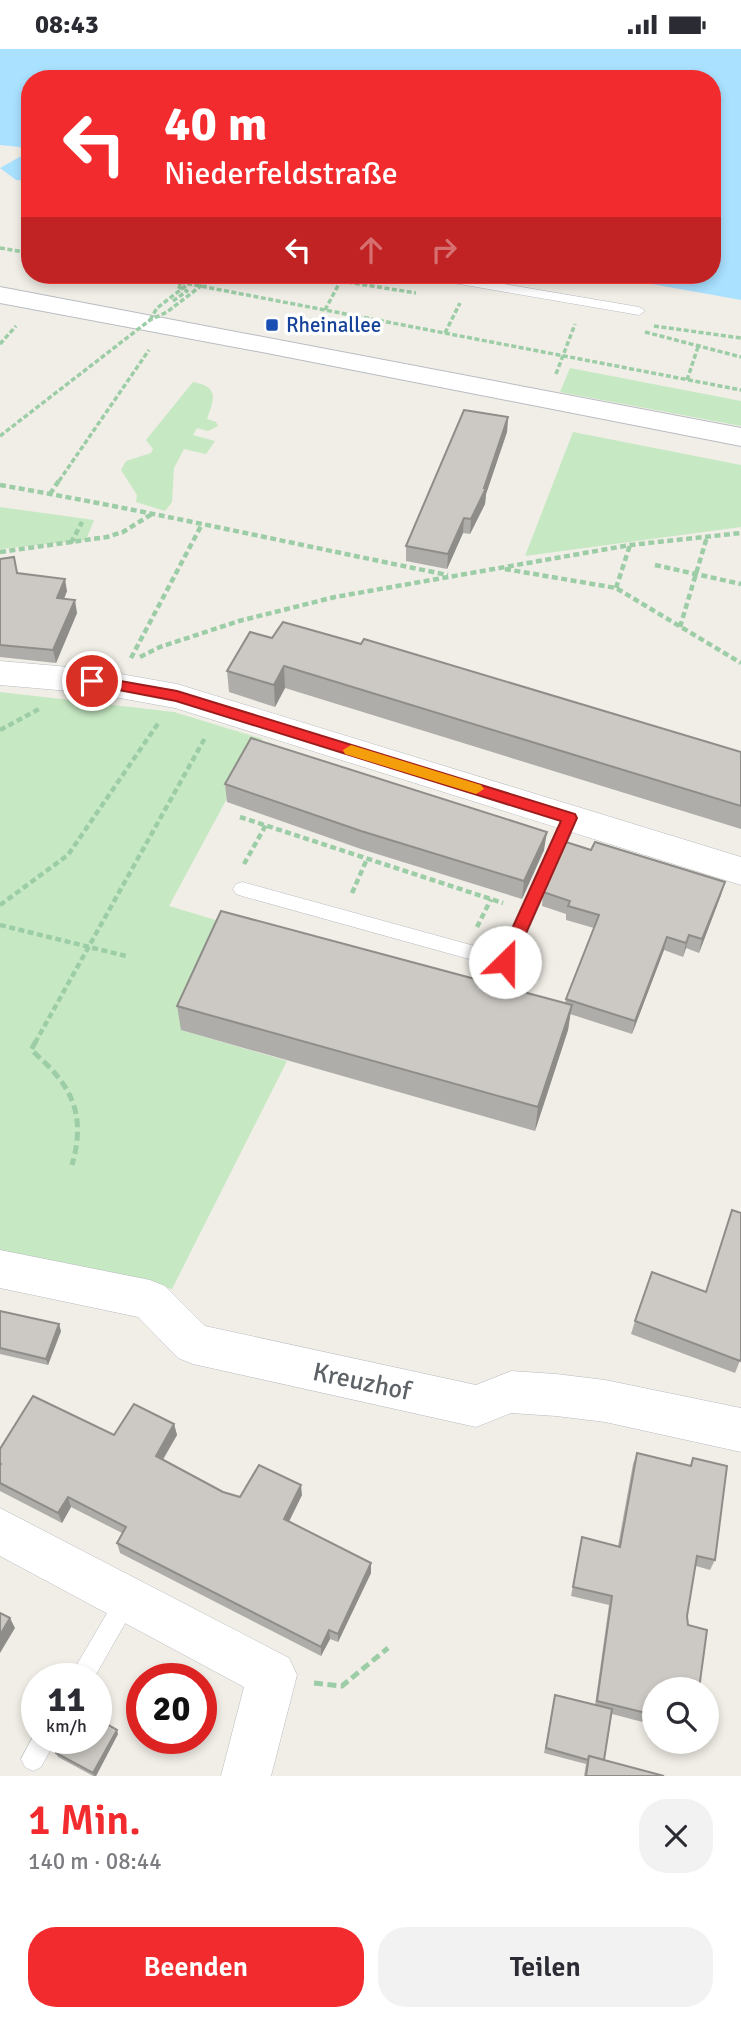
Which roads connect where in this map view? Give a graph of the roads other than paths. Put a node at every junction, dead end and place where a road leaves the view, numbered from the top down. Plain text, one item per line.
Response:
1 (482, 284) edge
2 (0, 295) edge
3 (639, 311) dead end
4 (741, 437) edge
5 (0, 673) edge
6 (570, 818) junction
7 (741, 871) edge
8 (242, 889) road end
9 (0, 1269) edge
10 (741, 1430) edge
11 (0, 1531) edge
12 (128, 1599) junction
13 (89, 1663) edge
14 (36, 1754) edge
15 (33, 1759) dead end
16 (246, 1776) edge

1 - 3 lane
2 - 4 main road
5 - 6 street
6 - 7 street
6 - 8 lane
9 - 10 street, Kreuzhof
11 - 12 street
12 - 13 lane
12 - 16 street
14 - 15 lane

